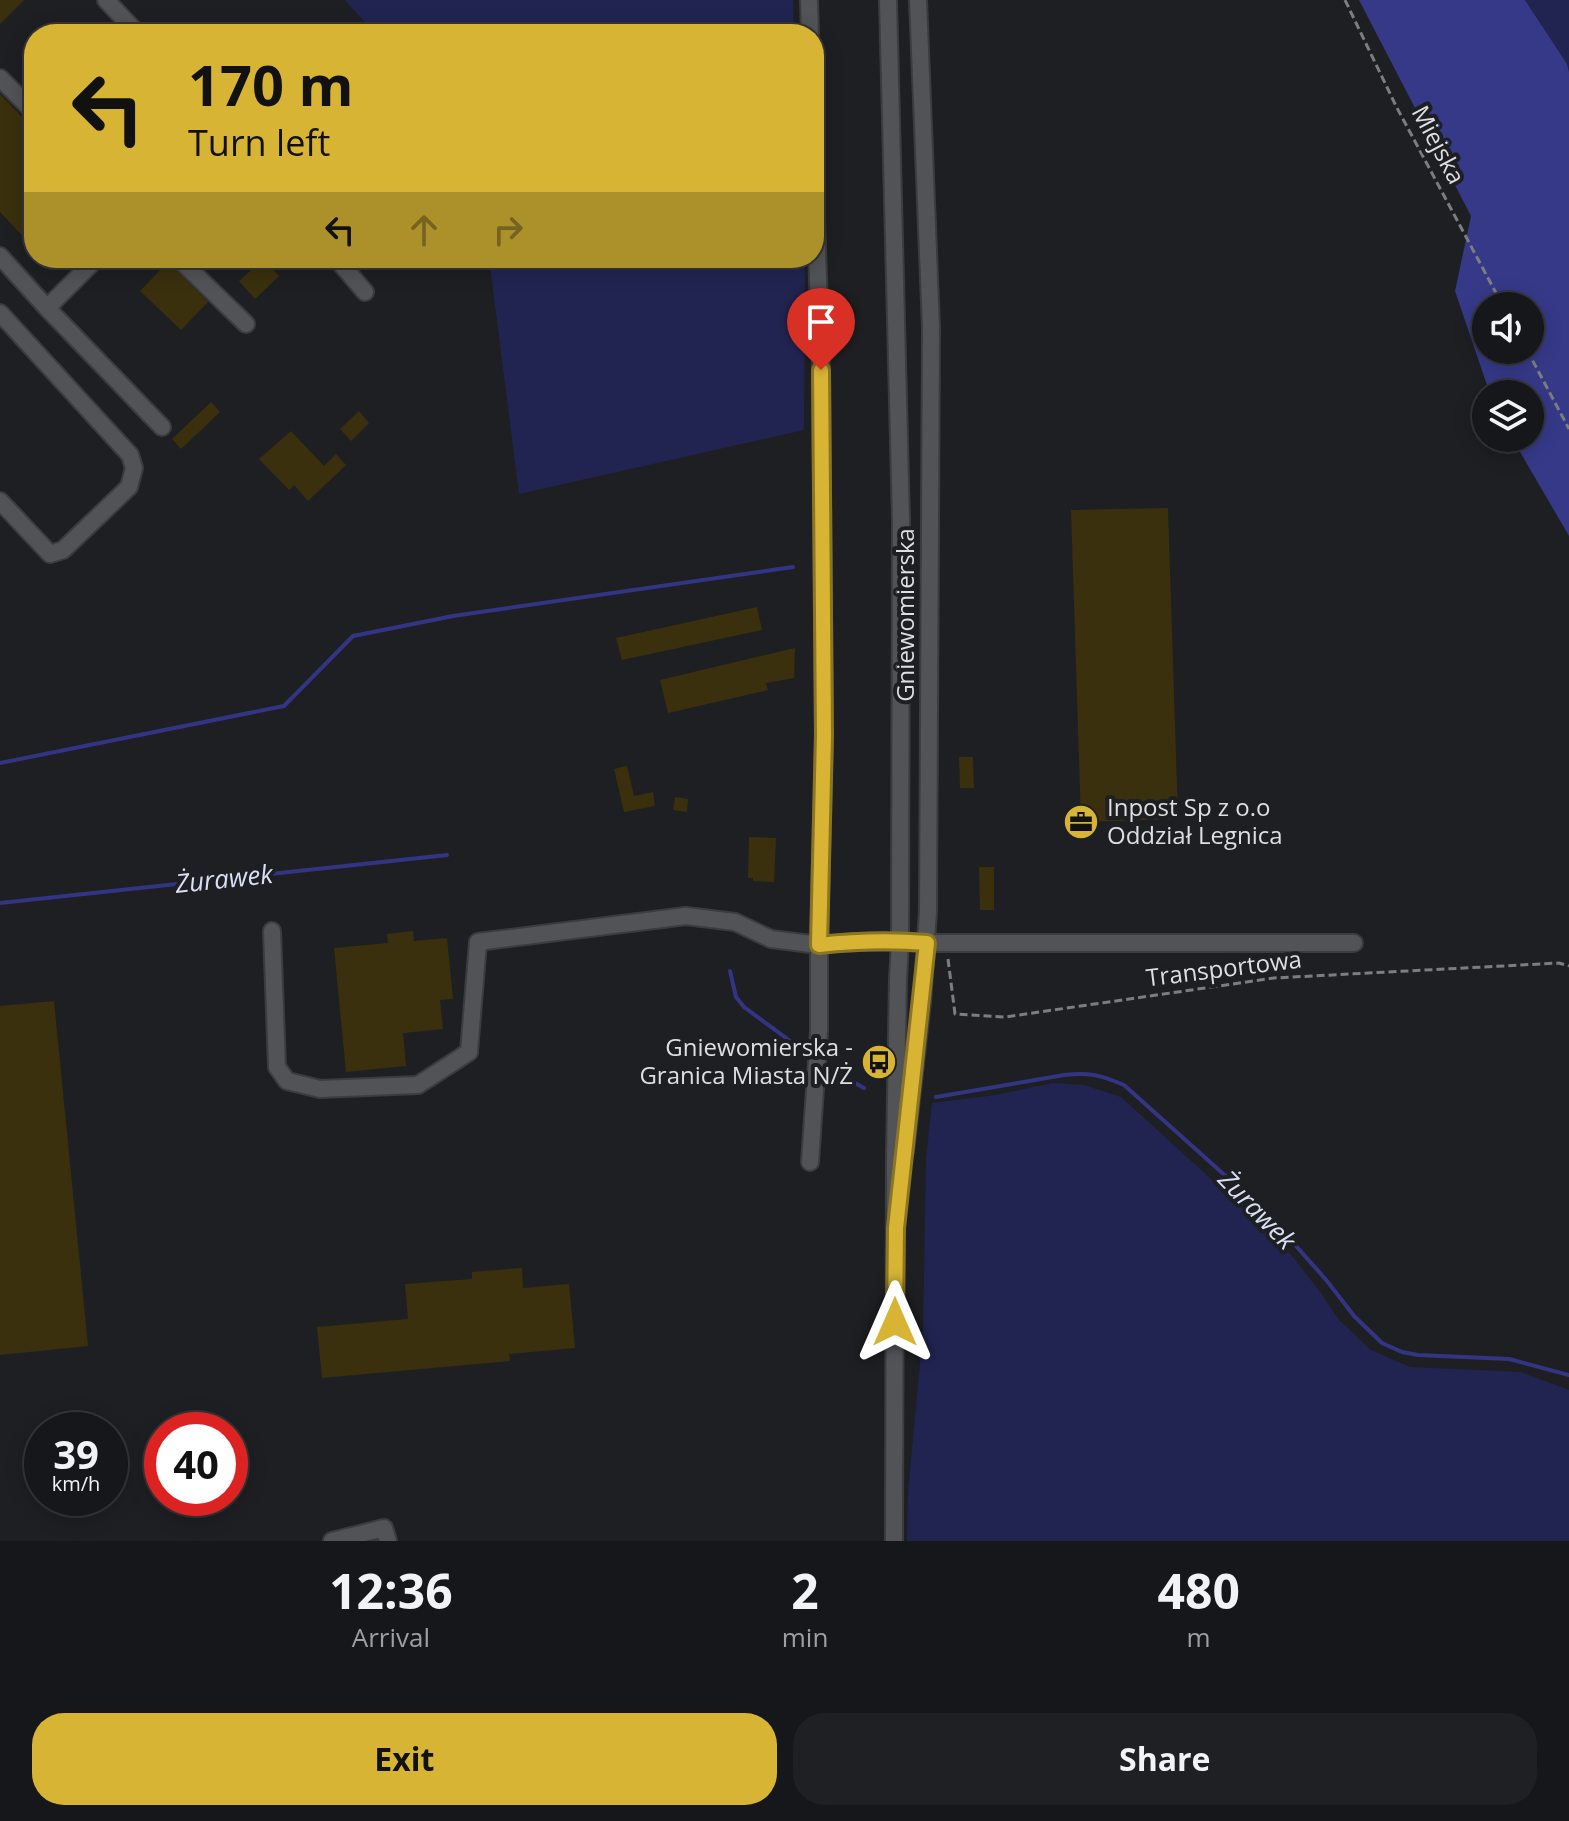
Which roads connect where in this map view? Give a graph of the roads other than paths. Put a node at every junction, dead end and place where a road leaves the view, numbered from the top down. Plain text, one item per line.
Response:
1 (106, 0) edge
2 (809, 0) edge
3 (888, 0) edge
4 (918, 0) edge
5 (129, 24) edge
6 (810, 24) edge
7 (0, 78) edge
8 (24, 102) edge
9 (0, 256) edge
10 (87, 268) edge
11 (188, 268) edge
12 (345, 268) edge
13 (818, 268) edge
14 (365, 292) dead end
15 (47, 308) junction
16 (0, 313) edge
17 (246, 324) dead end
18 (162, 427) dead end
19 (0, 501) edge
20 (272, 931) dead end
21 (900, 941) junction
22 (927, 943) junction
23 (1354, 943) dead end
24 (819, 945) junction
25 (810, 1162) dead end
26 (896, 1228) junction
27 (332, 1541) edge
28 (388, 1541) edge
29 (894, 1541) edge

1 - 5 street
2 - 6 street
3 - 21 street, Gniewomierska
4 - 22 street, Gniewomierska
7 - 8 street
9 - 15 street
10 - 15 street
11 - 17 street
12 - 14 street
13 - 24 street
15 - 18 street
16 - 19 street
20 - 24 street
21 - 22 street
21 - 24 street
21 - 26 street, Gniewomierska
22 - 23 street
22 - 26 street, Gniewomierska
24 - 25 street
26 - 29 street, Gniewomierska
27 - 28 street

